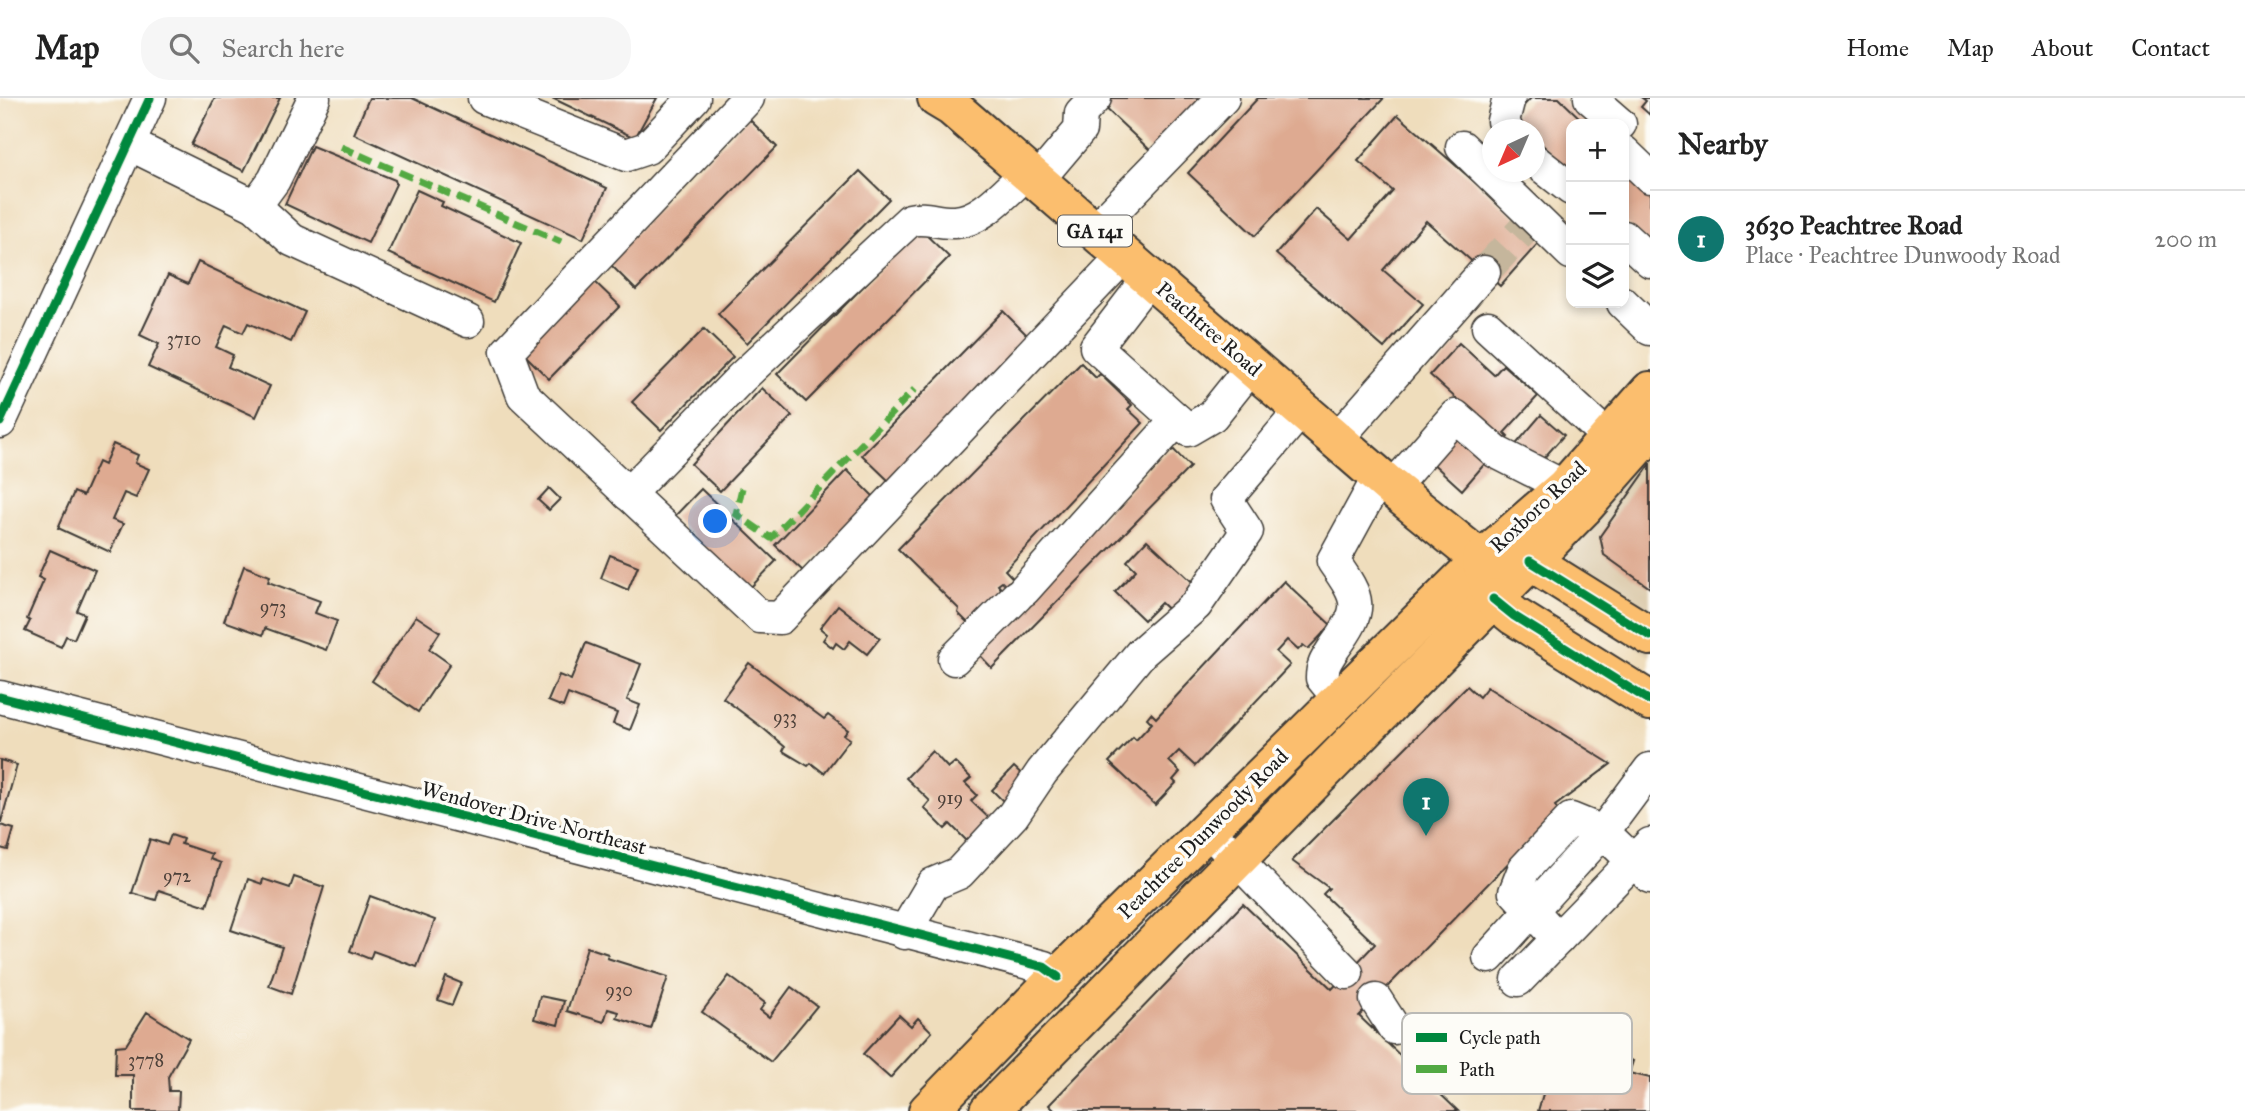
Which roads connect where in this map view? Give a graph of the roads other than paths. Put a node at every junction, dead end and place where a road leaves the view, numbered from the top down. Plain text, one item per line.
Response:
1 (150, 98) edge
2 (314, 98) edge
3 (484, 98) edge
4 (694, 98) edge
5 (748, 98) edge
6 (937, 98) edge
7 (1095, 98) edge
8 (1223, 98) edge
9 (1509, 98) edge
10 (1566, 98) edge
11 (1590, 98) edge
12 (1504, 119) edge
13 (1589, 119) edge
14 (1614, 119) edge
15 (1629, 132) edge
16 (129, 144) junction
17 (1462, 147) dead end
18 (1650, 150) edge
19 (1629, 157) edge
20 (1545, 168) edge
21 (1032, 177) junction
22 (1650, 177) edge
23 (1566, 185) edge
24 (256, 206) junction
25 (1094, 231) junction
26 (1629, 242) edge
27 (1566, 249) edge
28 (1650, 261) edge
29 (1137, 267) junction
30 (1485, 272) tunnel mouth
31 (1628, 308) edge
32 (468, 321) dead end
33 (1488, 327) dead end
34 (1650, 329) edge
35 (1252, 366) junction
36 (1650, 391) edge
37 (1302, 409) junction
38 (1177, 420) junction
39 (0, 422) edge
40 (1650, 432) edge
41 (1609, 438) junction
42 (1337, 439) junction
43 (1386, 482) junction
44 (1565, 487) junction
45 (628, 494) junction
46 (1481, 560) junction
47 (1530, 561) junction
48 (1493, 599) junction
49 (1650, 636) edge
50 (954, 659) dead end
51 (0, 696) edge
52 (1339, 699) junction
53 (1650, 701) edge
54 (1650, 769) edge
55 (1207, 829) junction
56 (1602, 832) junction
57 (1235, 860) junction
58 (1644, 860) edge
59 (1532, 912) junction
60 (904, 933) junction
61 (1558, 939) junction
62 (1489, 957) dead end
63 (1347, 973) dead end
64 (1058, 977) junction
65 (1518, 980) dead end
66 (1376, 1000) dead end
67 (1394, 1028) dead end
68 (944, 1105) edge
69 (989, 1111) edge

1 - 16 street
2 - 24 street
3 - 4 street
5 - 45 street
6 - 21 main road, Peachtree Road / GA 141
7 - 21 street
8 - 25 street
9 - 12 street
10 - 13 street
11 - 14 street
15 - 18 street
16 - 24 street
16 - 39 street
17 - 27 street
19 - 22 street
20 - 23 street
21 - 25 main road, Peachtree Road / GA 141
21 - 45 street
24 - 32 street
25 - 29 main road, Peachtree Road / GA 141
26 - 28 street
29 - 35 main road, Peachtree Road / GA 141
29 - 38 street
29 - 45 street
30 - 42 street
31 - 34 street
33 - 41 street
35 - 37 main road, Peachtree Road / GA 141
35 - 38 street
36 - 41 main road, Roxboro Road
37 - 42 main road, Peachtree Road / GA 141
37 - 60 street
38 - 50 street
40 - 47 main road, Roxboro Road
41 - 44 main road, Roxboro Road
42 - 43 main road, Peachtree Road / GA 141
43 - 44 street
43 - 46 main road, Peachtree Road / GA 141
43 - 52 street
44 - 46 main road, Roxboro Road
46 - 47 main road
46 - 48 main road
46 - 52 main road, Peachtree Dunwoody Road
47 - 48 main road, Peachtree Dunwoody Road
47 - 49 main road
48 - 53 main road
48 - 57 main road, Peachtree Dunwoody Road
51 - 60 street, Wendover Drive Northeast
52 - 55 main road, Peachtree Dunwoody Road
54 - 56 street
55 - 57 street
55 - 64 main road, Peachtree Dunwoody Road
56 - 58 street
56 - 59 street
57 - 63 street
57 - 69 main road, Peachtree Dunwoody Road
58 - 61 street
59 - 61 street
59 - 62 street
60 - 64 street, Wendover Drive Northeast
61 - 65 street
64 - 68 main road, Peachtree Dunwoody Road
66 - 67 street

